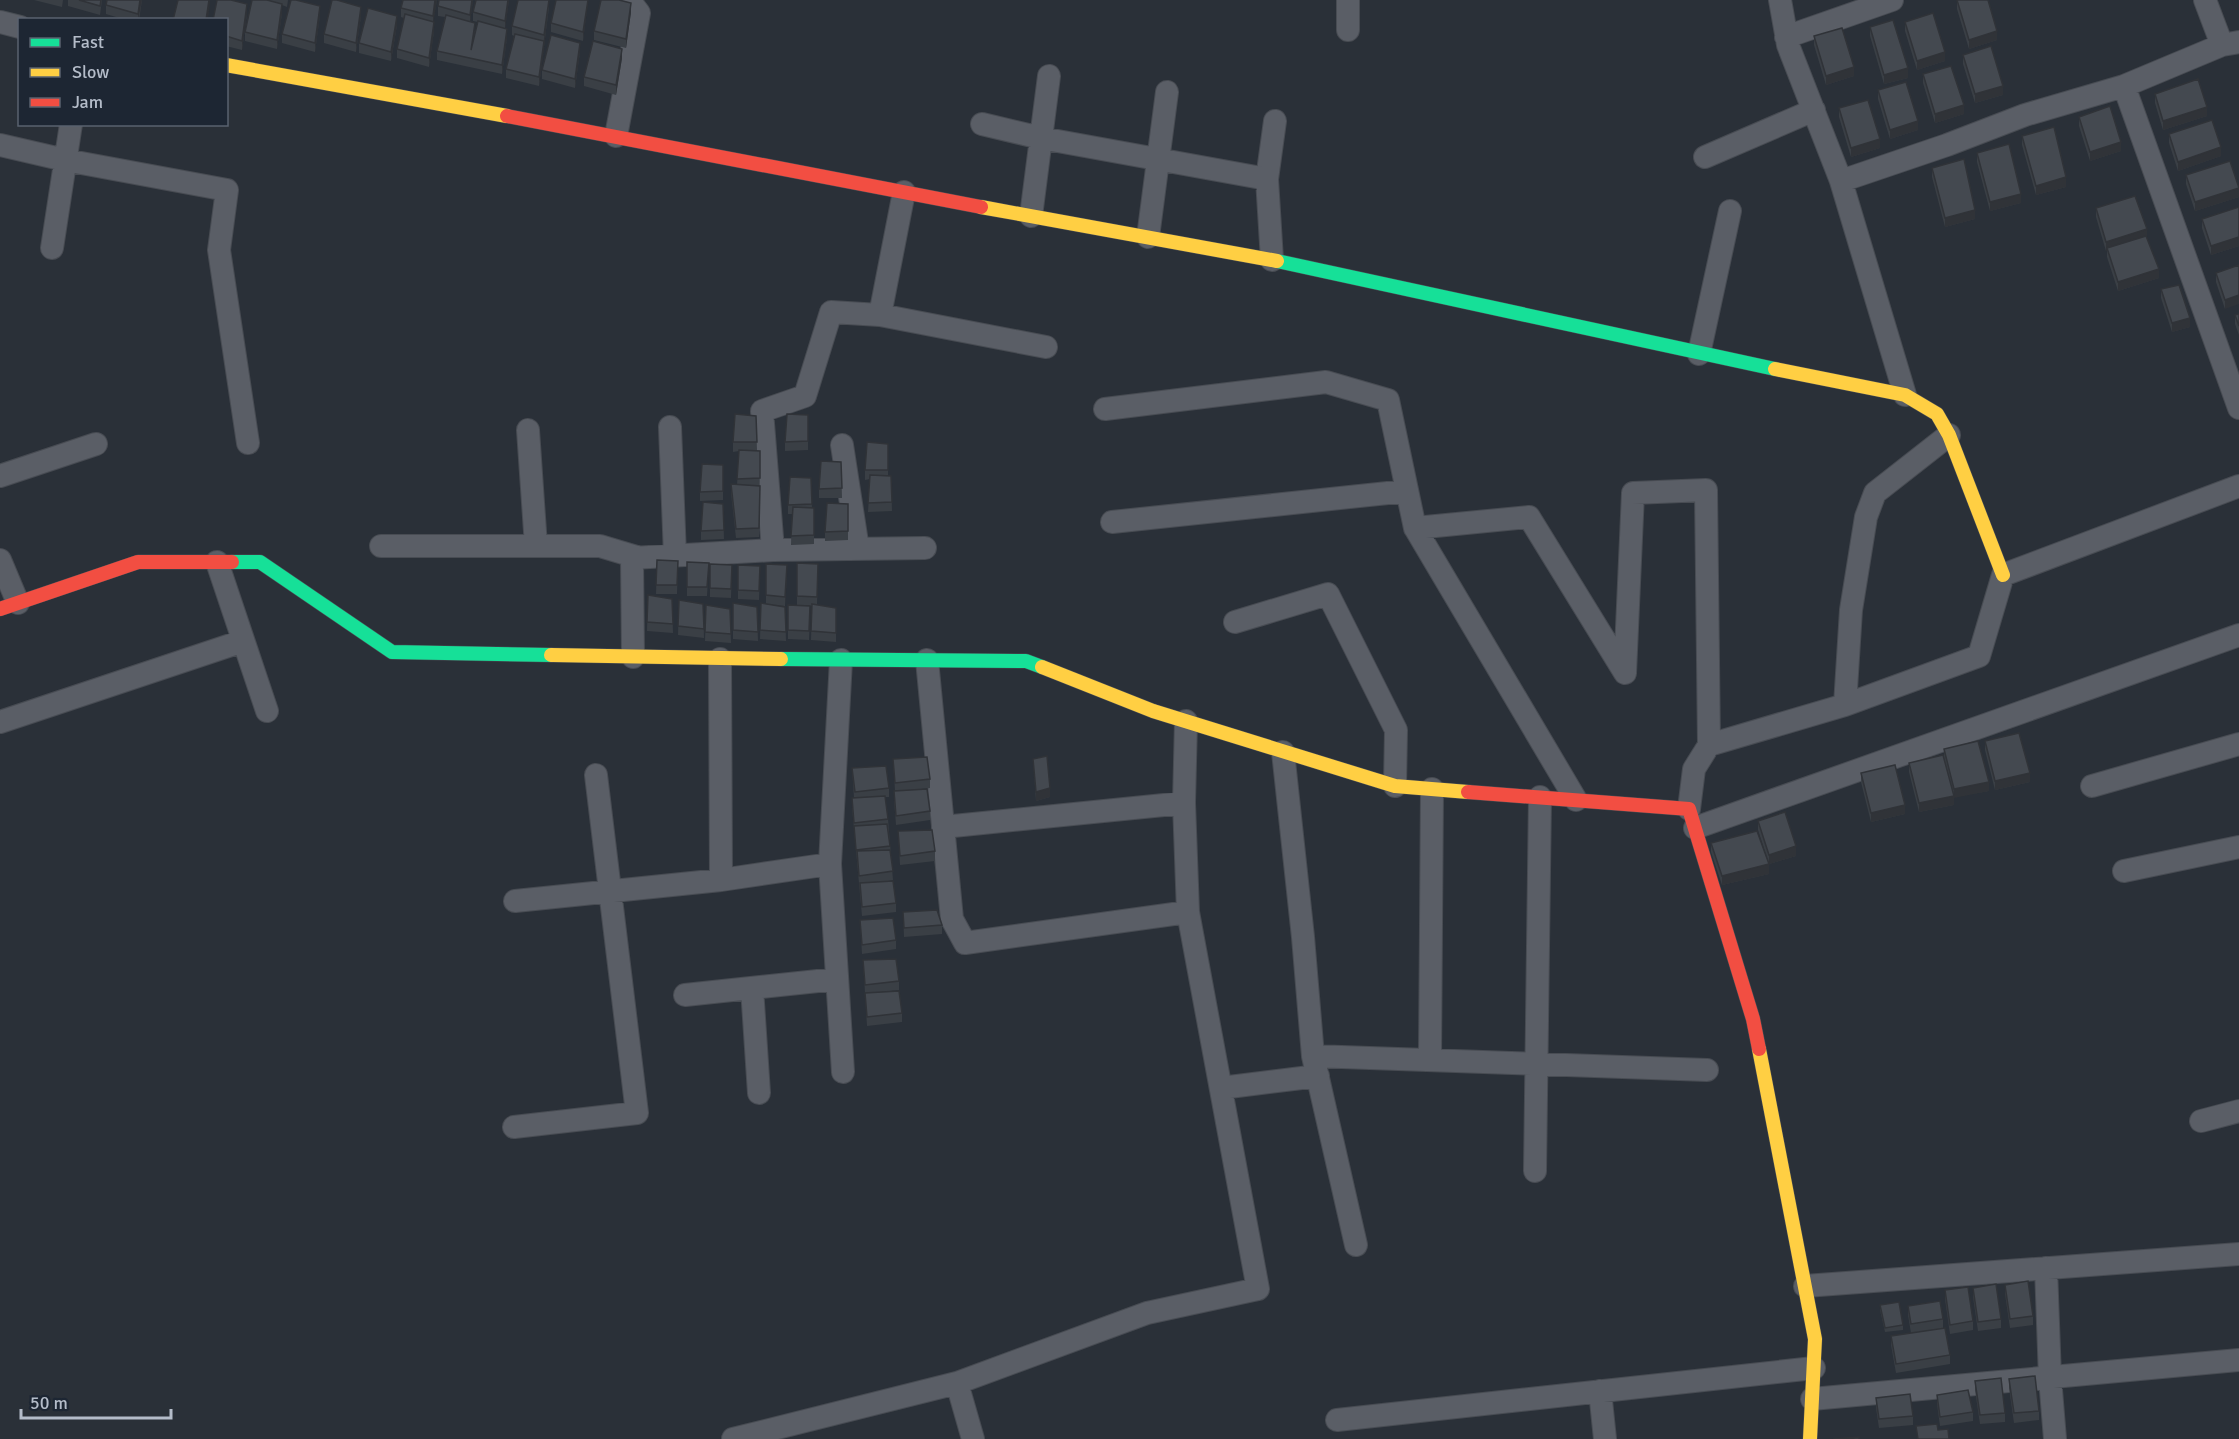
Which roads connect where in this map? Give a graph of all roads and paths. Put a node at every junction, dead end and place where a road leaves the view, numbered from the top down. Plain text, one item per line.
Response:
1 (628, 0) edge
2 (1348, 0) edge
3 (1780, 0) edge
4 (1892, 0) edge
5 (2205, 0) edge
6 (0, 22) edge
7 (18, 26) edge
8 (1348, 30) dead end
9 (1786, 37) junction
10 (2230, 44) edge
11 (228, 64) edge
12 (1049, 76) dead end
13 (2124, 86) junction
14 (1167, 92) dead end
15 (1814, 110) junction
16 (1275, 121) dead end
17 (982, 124) dead end
18 (71, 126) edge
19 (616, 136) junction
20 (1041, 138) junction
21 (0, 145) edge
22 (1705, 156) dead end
23 (1159, 159) junction
24 (65, 160) junction
25 (1267, 179) junction
26 (1841, 181) junction
27 (904, 192) junction
28 (1730, 210) dead end
29 (1031, 216) junction
30 (1148, 237) junction
31 (52, 248) dead end
32 (1272, 260) junction
33 (880, 315) junction
34 (1046, 347) dead end
35 (1699, 354) junction
36 (1905, 394) junction
37 (2239, 408) edge
38 (1105, 409) dead end
39 (670, 427) dead end
40 (528, 430) dead end
41 (1949, 435) junction
42 (248, 442) dead end
43 (96, 444) dead end
44 (842, 445) dead end
45 (0, 476) edge
46 (2239, 486) edge
47 (1407, 491) junction
48 (1112, 522) dead end
49 (1414, 528) junction
50 (381, 546) dead end
51 (536, 546) junction
52 (925, 548) dead end
53 (858, 549) junction
54 (773, 550) junction
55 (675, 556) junction
56 (640, 558) junction
57 (0, 560) edge
58 (217, 562) junction
59 (2003, 575) junction
60 (9, 606) edge
61 (1235, 622) dead end
62 (2239, 635) edge
63 (243, 641) junction
64 (633, 657) junction
65 (720, 659) junction
66 (841, 660) junction
67 (927, 660) junction
68 (1845, 705) junction
69 (267, 711) dead end
70 (0, 722) edge
71 (1186, 722) junction
72 (2239, 744) edge
73 (1709, 745) junction
74 (1283, 752) junction
75 (596, 775) dead end
76 (1395, 786) junction
77 (2092, 786) dead end
78 (1432, 789) junction
79 (1540, 797) junction
80 (1576, 800) junction
81 (1184, 803) junction
82 (1692, 819) junction
83 (943, 827) junction
84 (2239, 847) edge
85 (830, 864) junction
86 (2124, 871) dead end
87 (721, 880) junction
88 (609, 892) junction
89 (515, 901) dead end
90 (1188, 912) junction
91 (837, 979) junction
92 (752, 988) junction
93 (685, 995) dead end
94 (1430, 1060) junction
95 (1536, 1064) junction
96 (1315, 1066) junction
97 (1707, 1070) dead end
98 (843, 1072) dead end
99 (1221, 1088) junction
100 (759, 1093) dead end
101 (2239, 1111) edge
102 (2201, 1121) dead end
103 (514, 1127) dead end
104 (1535, 1171) dead end
105 (1356, 1245) dead end
106 (2239, 1254) edge
107 (2046, 1268) junction
108 (1805, 1287) junction
109 (2239, 1360) edge
110 (1814, 1368) junction
111 (2050, 1378) junction
112 (957, 1383) junction
113 (1600, 1391) junction
114 (1812, 1400) junction
115 (1336, 1420) dead end
116 (733, 1439) edge
117 (973, 1439) edge
118 (1605, 1439) edge
119 (1810, 1439) edge
120 (2055, 1439) edge

1 - 19 street
2 - 8 street
3 - 9 street
4 - 9 street
5 - 10 street
6 - 7 street
9 - 15 street
10 - 13 street
11 - 19 street
12 - 20 street
13 - 26 street
13 - 37 street
14 - 23 street
15 - 22 street
15 - 26 street
16 - 25 street
17 - 20 street
18 - 24 street
19 - 27 street
20 - 23 street
20 - 29 street
21 - 24 street
23 - 25 street
23 - 30 street
24 - 31 street
24 - 42 street
25 - 32 street
26 - 36 street
27 - 29 street
27 - 33 street
28 - 35 street
29 - 30 street
30 - 32 street
32 - 35 street
33 - 34 street
33 - 54 street
35 - 36 street
36 - 41 street
38 - 47 street
39 - 55 street
40 - 51 street
41 - 59 street
41 - 68 street
43 - 45 street
44 - 53 street
46 - 59 street
47 - 48 street
47 - 49 street
49 - 73 street
49 - 80 street
50 - 51 street
51 - 56 street
52 - 53 street
53 - 54 street
54 - 55 street
55 - 56 street
56 - 64 street
57 - 60 street
58 - 60 street
58 - 63 street
58 - 64 street
59 - 68 street
61 - 76 street
62 - 82 street
63 - 69 street
63 - 70 street
64 - 65 street
65 - 66 street
65 - 87 street
66 - 67 street
66 - 85 street
67 - 71 street
67 - 83 street
68 - 73 street
71 - 74 street
71 - 81 street
72 - 77 street
73 - 82 street
74 - 76 street
74 - 96 street
75 - 88 street
76 - 78 street
78 - 79 street
78 - 94 street
79 - 80 street
79 - 95 street
80 - 82 street
81 - 83 street
81 - 90 street
82 - 108 street
83 - 90 street
84 - 86 street
85 - 87 street
85 - 91 street
87 - 88 street
88 - 89 street
88 - 103 street
90 - 99 street
91 - 92 street
91 - 98 street
92 - 93 street
92 - 100 street
94 - 95 street
94 - 96 street
95 - 97 street
95 - 104 street
96 - 99 street
96 - 105 street
99 - 112 street
101 - 102 street
106 - 107 street
107 - 108 street
107 - 111 street
108 - 110 street
109 - 111 street
110 - 113 street
110 - 114 street
111 - 114 street
111 - 120 street
112 - 116 street
112 - 117 street
113 - 115 street
113 - 118 street
114 - 119 street

